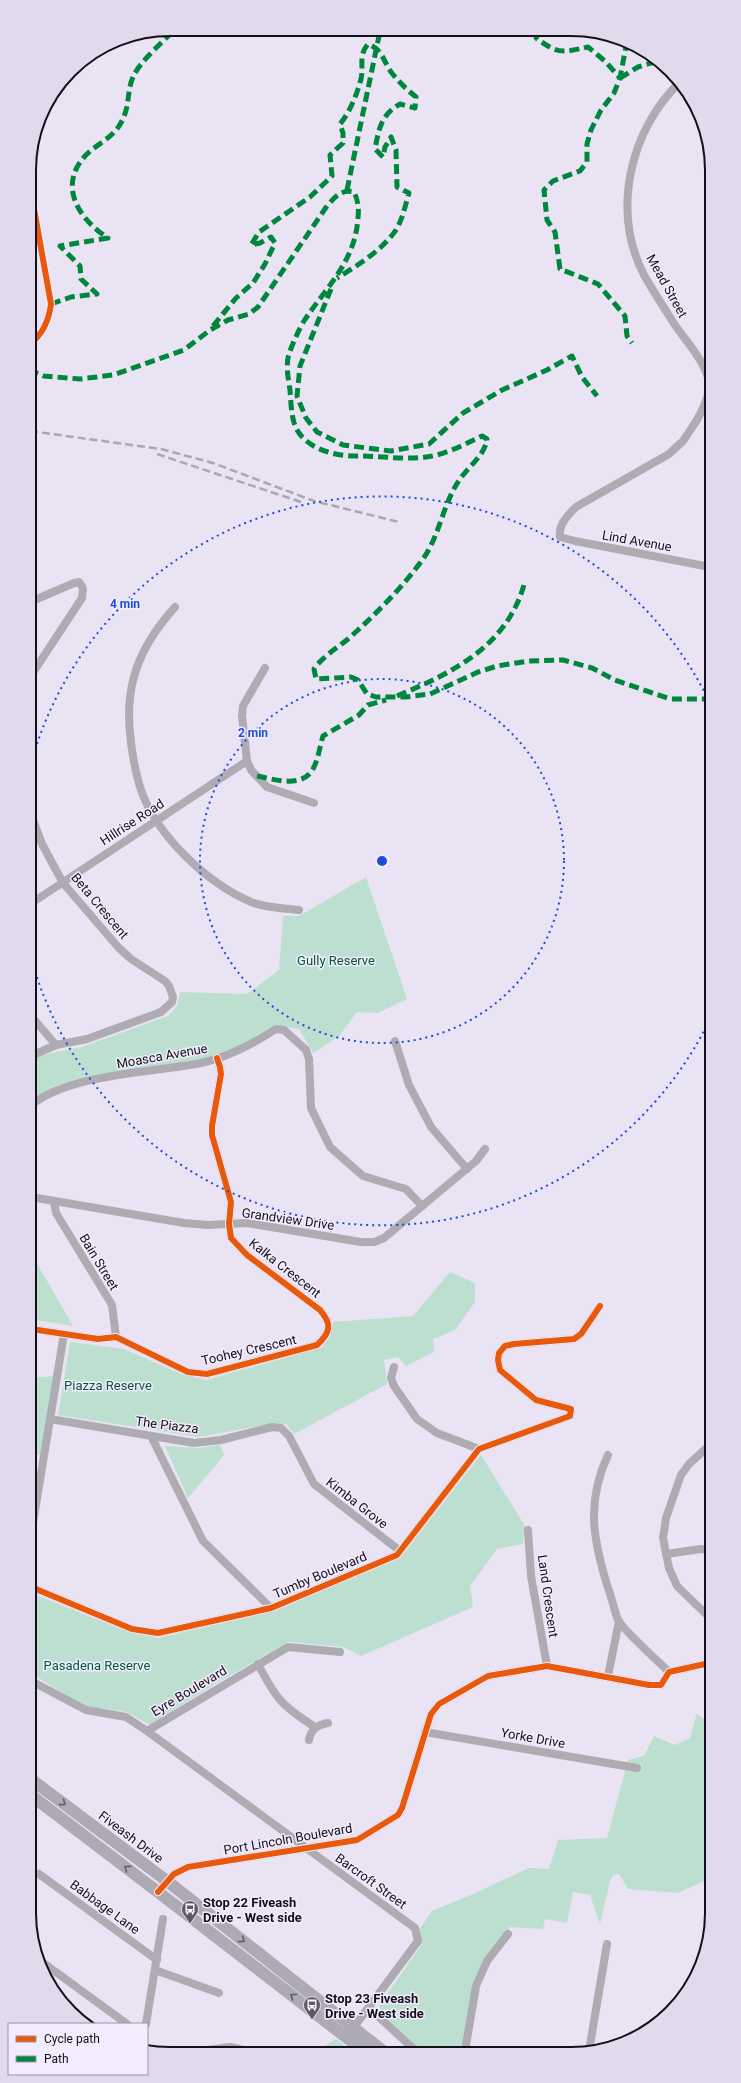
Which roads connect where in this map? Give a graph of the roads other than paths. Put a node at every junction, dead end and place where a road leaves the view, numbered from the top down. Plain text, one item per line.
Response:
1 (675, 86) edge
2 (705, 370) edge
3 (705, 403) edge
4 (560, 537) joint
5 (705, 566) edge
6 (36, 599) edge
7 (175, 607) dead end
8 (36, 668) edge
9 (264, 668) dead end
10 (247, 761) junction
11 (314, 803) dead end
12 (157, 820) junction
13 (36, 828) edge
14 (63, 882) junction
15 (36, 900) edge
16 (299, 910) dead end
17 (36, 1022) edge
18 (395, 1040) dead end
19 (56, 1044) junction
20 (36, 1053) edge
21 (217, 1058) junction
22 (36, 1101) edge
23 (486, 1149) dead end
24 (467, 1169) junction
25 (36, 1198) edge
26 (54, 1201) junction
27 (422, 1206) junction
28 (229, 1224) junction
29 (600, 1306) dead end
30 (328, 1328) joint
31 (36, 1330) edge
32 (64, 1334) junction
33 (116, 1337) junction
34 (394, 1367) dead end
35 (50, 1419) junction
36 (280, 1428) joint
37 (152, 1436) junction
38 (479, 1449) junction
39 (705, 1449) edge
40 (608, 1455) dead end
41 (36, 1501) edge
42 (528, 1530) dead end
43 (705, 1549) edge
44 (400, 1552) junction
45 (666, 1554) junction
46 (36, 1589) edge
47 (271, 1608) junction
48 (705, 1614) edge
49 (619, 1621) junction
50 (340, 1652) dead end
51 (258, 1664) junction
52 (705, 1664) edge
53 (547, 1666) junction
54 (669, 1672) junction
55 (608, 1676) junction
56 (36, 1684) edge
57 (328, 1723) dead end
58 (315, 1727) junction
59 (147, 1731) junction
60 (425, 1732) junction
61 (309, 1740) dead end
62 (637, 1768) dead end
63 (36, 1783) edge
64 (36, 1799) edge
65 (306, 1849) junction
66 (39, 1874) dead end
67 (167, 1881) junction
68 (158, 1892) junction
69 (163, 1920) dead end
70 (508, 1934) dead end
71 (606, 1944) dead end
72 (157, 1960) junction
73 (47, 1965) edge
74 (155, 1970) junction
75 (219, 1993) dead end
76 (369, 2008) junction
77 (126, 2023) edge
78 (146, 2023) edge
79 (354, 2027) junction
80 (346, 2037) junction
81 (590, 2045) edge
82 (359, 2047) edge
83 (378, 2047) edge
84 (412, 2047) edge
85 (465, 2047) edge

1 - 2 street, Mead Street
3 - 4 street, Mead Street
4 - 5 street, Lind Avenue
6 - 8 street
7 - 12 street
9 - 10 street
10 - 11 street
10 - 12 street, Hillrise Road
12 - 14 street, Hillrise Road
12 - 16 street
13 - 14 street, Beta Crescent
14 - 15 street, Hillrise Road
14 - 19 street, Beta Crescent
17 - 19 street
18 - 24 street
19 - 20 street
21 - 22 street, Moasca Avenue
21 - 27 street, Moasca Avenue
21 - 28 street
23 - 24 street, Grandview Drive
24 - 27 street, Grandview Drive
25 - 26 street, Grandview Drive
26 - 28 street, Grandview Drive
26 - 33 street, Bain Street
27 - 28 street, Grandview Drive
28 - 30 street, Kalka Crescent
29 - 38 street
30 - 33 street, Toohey Crescent
31 - 32 street
32 - 33 street
32 - 35 street
34 - 38 street
35 - 37 street, The Piazza
35 - 41 street
36 - 37 street, The Piazza
36 - 44 street, Kimba Grove
37 - 47 street
38 - 44 street, Tumby Boulevard
39 - 45 street
40 - 49 street
42 - 53 street, Land Crescent
43 - 45 street
44 - 47 street, Tumby Boulevard
45 - 48 street
46 - 47 street, Tumby Boulevard
49 - 54 street
49 - 55 street
50 - 51 street, Eyre Boulevard
51 - 58 street
51 - 59 street, Eyre Boulevard
52 - 54 street
53 - 55 street, Port Lincoln Boulevard
53 - 60 street, Port Lincoln Boulevard
54 - 55 street, Port Lincoln Boulevard
56 - 59 street, Eyre Boulevard
57 - 58 street
58 - 61 street
59 - 65 street, Barcroft Street
60 - 62 street, Yorke Drive
60 - 65 street, Port Lincoln Boulevard
63 -> 67 main road, Fiveash Drive
68 -> 64 main road, Fiveash Drive
65 - 67 street, Port Lincoln Boulevard
65 - 76 street, Barcroft Street
66 - 72 street, Babbage Lane
67 - 68 street, Port Lincoln Boulevard
67 -> 79 main road, Fiveash Drive
80 -> 68 main road, Fiveash Drive
69 - 72 street
70 - 85 street
71 - 81 street
72 - 74 street
73 - 77 street
74 - 75 street
74 - 78 street
76 - 79 street, Barcroft Street
76 - 84 street
79 - 80 street, Barcroft Street
79 - 83 main road, Fiveash Drive
80 - 82 main road, Fiveash Drive

